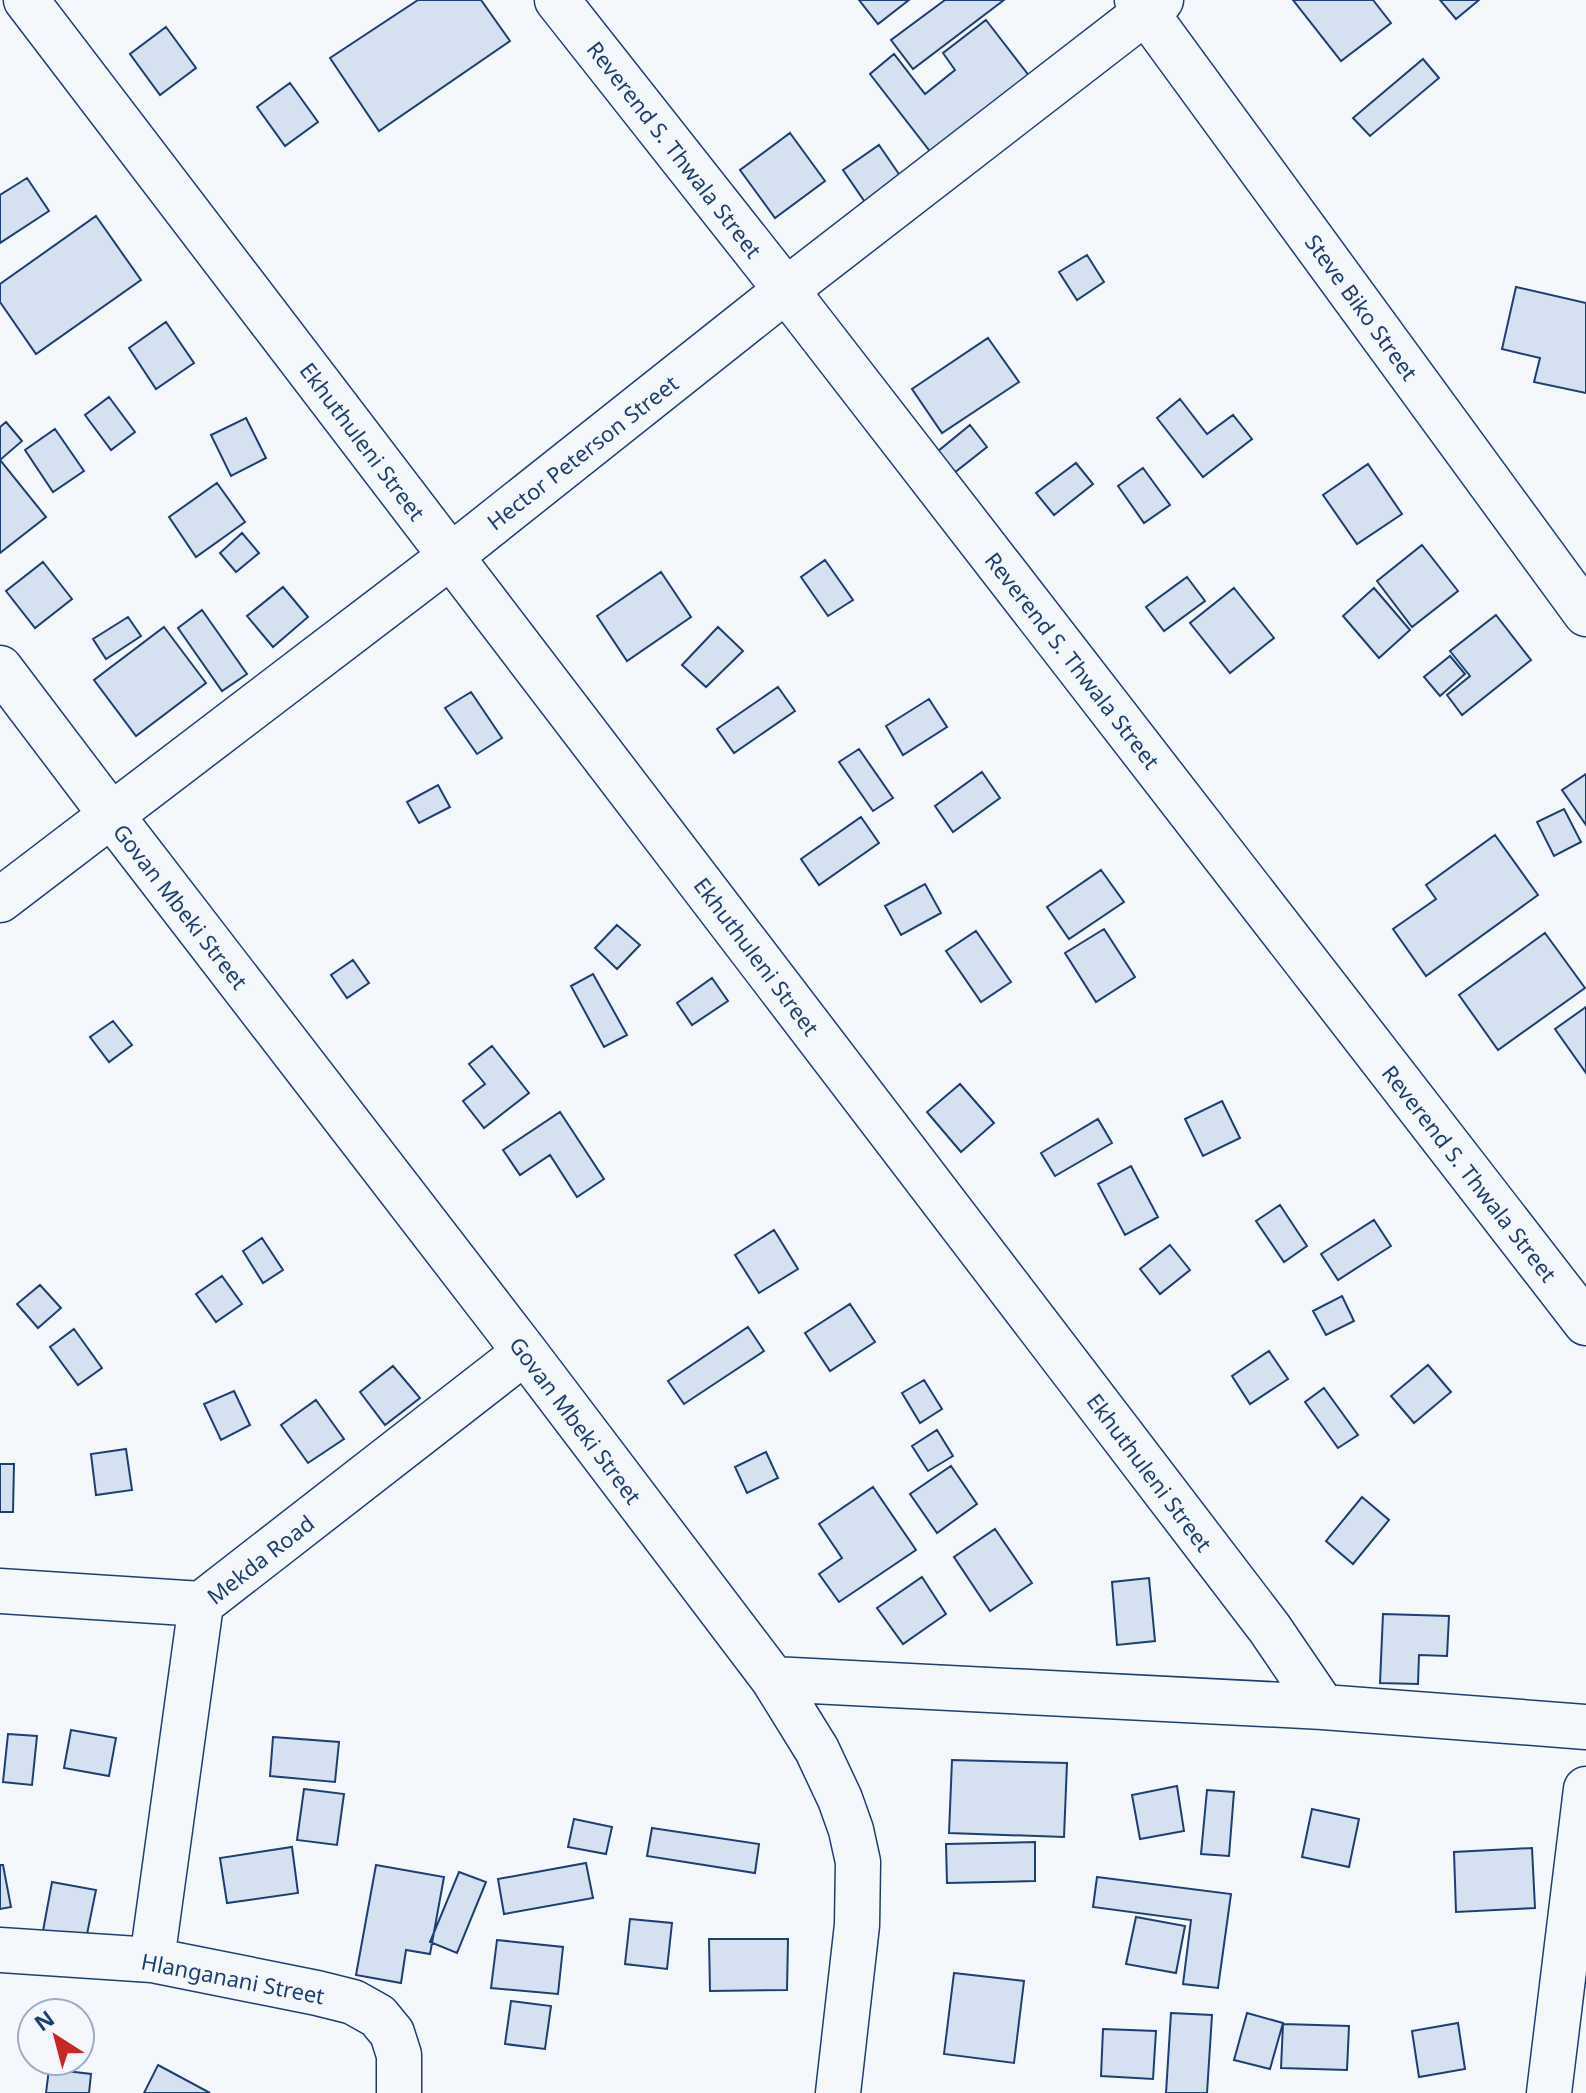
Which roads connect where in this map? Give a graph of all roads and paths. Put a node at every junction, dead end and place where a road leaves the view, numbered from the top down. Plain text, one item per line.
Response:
1 (26, 0) edge
2 (557, 0) edge
3 (1148, 4) edge
4 (786, 290) junction
5 (451, 556) junction
6 (1586, 614) edge
7 (0, 668) edge
8 (112, 816) junction
9 (0, 900) edge
10 (1586, 1323) edge
11 (525, 1352) junction
12 (0, 1591) edge
13 (201, 1604) junction
14 (773, 1679) junction
15 (1323, 1707) junction
16 (1586, 1727) edge
17 (1586, 1789) edge
18 (0, 1950) edge
19 (152, 1960) junction
20 (1570, 2040) edge
21 (399, 2093) edge
22 (838, 2093) edge
23 (1549, 2093) edge

1 - 5 street, Ekhuthuleni Street
2 - 4 street, Reverend S. Thwala Street
3 - 4 street, Hector Peterson Street
3 - 6 street, Steve Biko Street
4 - 5 street, Hector Peterson Street
4 - 10 street, Reverend S. Thwala Street
5 - 8 street, Hector Peterson Street
5 - 15 street, Ekhuthuleni Street
7 - 8 street, Govan Mbeki Street
8 - 9 street, Hector Peterson Street
8 - 11 street, Govan Mbeki Street
11 - 13 street, Mekda Road
11 - 14 street, Govan Mbeki Street
12 - 13 street
13 - 19 street, Mekda Road
14 - 15 street
14 - 22 street, Govan Mbeki Street
15 - 16 street
17 - 20 street
18 - 19 street, Hlanganani Street
19 - 21 street, Hlanganani Street
20 - 23 street

